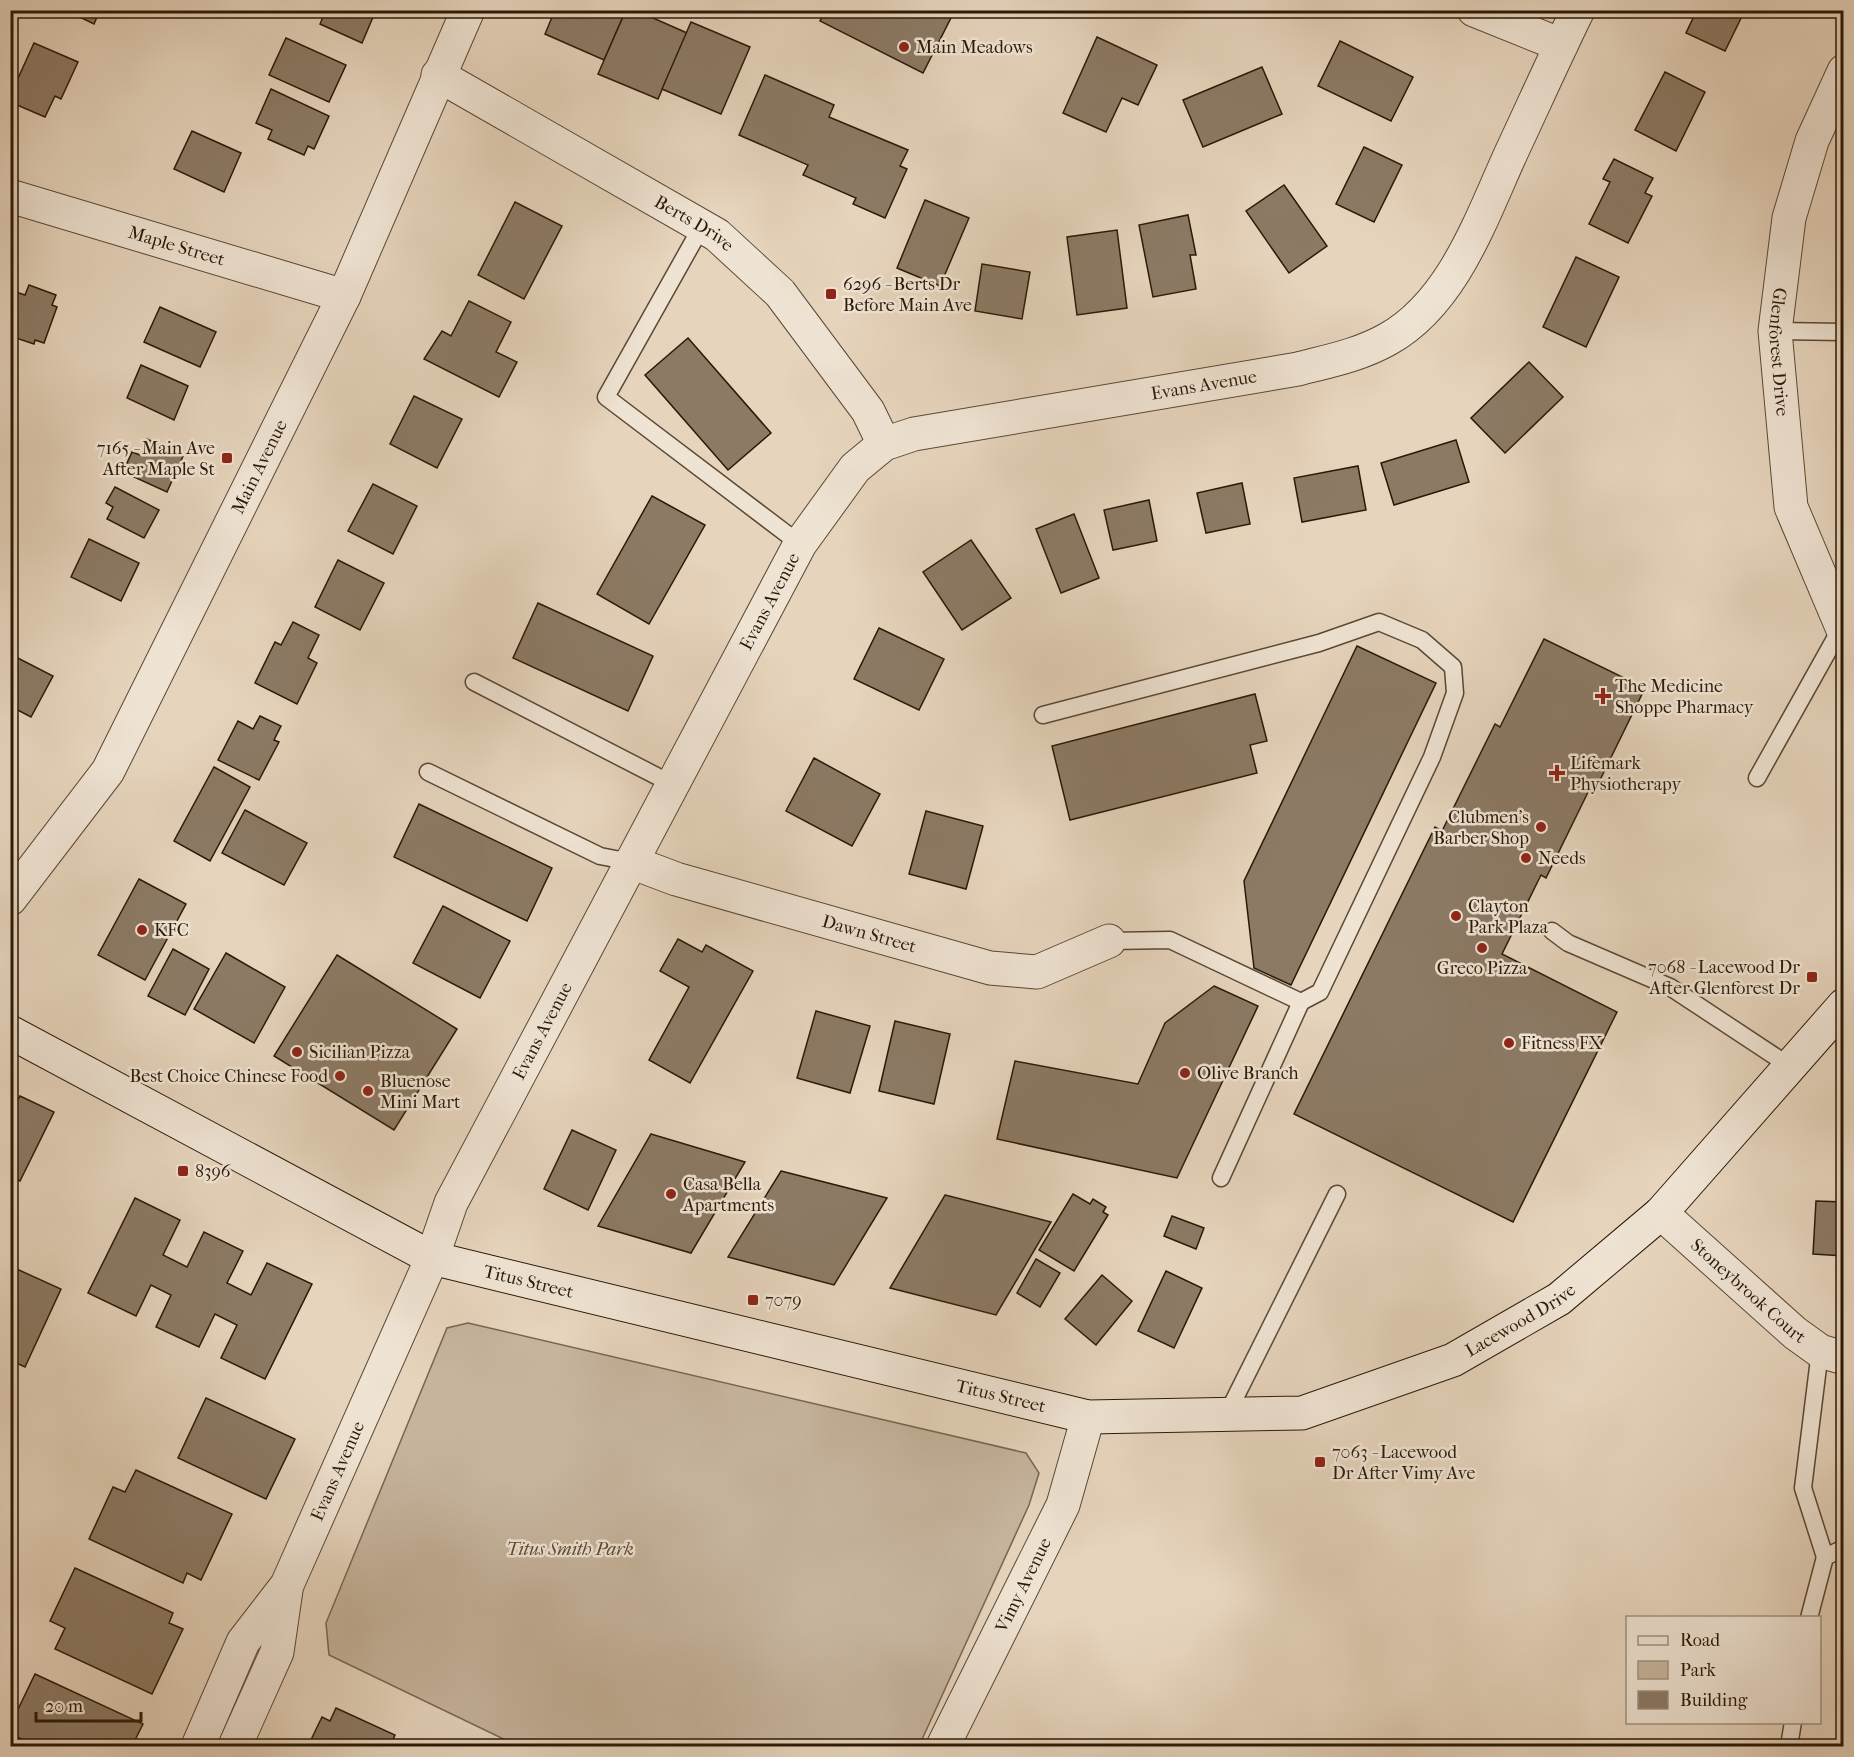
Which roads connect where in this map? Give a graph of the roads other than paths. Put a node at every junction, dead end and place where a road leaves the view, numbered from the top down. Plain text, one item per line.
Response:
1 (468, 10) edge
2 (1474, 10) edge
3 (1578, 10) edge
4 (1561, 45) junction
5 (1844, 71) edge
6 (438, 75) junction
7 (10, 196) edge
8 (702, 226) junction
9 (344, 296) junction
10 (1775, 331) junction
11 (1843, 335) edge
12 (884, 444) junction
13 (800, 544) junction
14 (1842, 630) edge
15 (474, 682) dead end
16 (1043, 715) dead end
17 (428, 772) dead end
18 (1757, 778) dead end
19 (672, 784) junction
20 (631, 862) junction
21 (10, 899) edge
22 (1552, 931) dead end
23 (1108, 941) joint
24 (1301, 1002) junction
25 (1844, 1005) edge
26 (10, 1032) edge
27 (1791, 1067) junction
28 (1221, 1179) dead end
29 (1337, 1194) dead end
30 (1661, 1213) junction
31 (432, 1258) junction
32 (1832, 1354) edge
33 (1227, 1414) junction
34 (1088, 1417) junction
35 (1844, 1548) edge
36 (1825, 1557) junction
37 (287, 1585) junction
38 (1809, 1616) edge
39 (1793, 1724) edge
40 (950, 1744) edge
41 (198, 1746) edge
42 (235, 1746) edge
43 (1789, 1746) edge

1 - 6 street, Main Avenue
2 - 4 street
3 - 4 street, Evans Avenue
4 - 12 street, Evans Avenue
5 - 10 street, Glenforest Drive
6 - 8 street, Berts Drive
6 - 9 street, Main Avenue
7 - 9 street, Maple Street
8 - 12 street, Berts Drive
8 - 13 lane
9 - 21 street, Main Avenue
10 - 11 lane
10 - 14 street, Glenforest Drive
12 - 13 street, Evans Avenue
13 - 19 street, Evans Avenue
14 - 18 lane
15 - 19 lane
16 - 24 lane
17 - 20 lane
19 - 20 street, Evans Avenue
20 - 23 street, Dawn Street
20 - 31 street, Evans Avenue
22 - 27 lane
23 - 24 lane
24 - 28 lane
25 - 27 street, Lacewood Drive
26 - 31 street, Titus Street
27 - 30 street, Lacewood Drive
29 - 33 lane
30 - 32 street, Stoneybrook Court
30 - 33 street, Lacewood Drive
31 - 34 street, Titus Street
31 - 37 street, Evans Avenue
32 - 36 lane
33 - 34 street, Lacewood Drive
34 - 40 street, Vimy Avenue
35 - 36 lane
36 - 38 lane
37 - 41 street, Evans Avenue
37 - 42 street, Evans Avenue
39 - 43 lane

